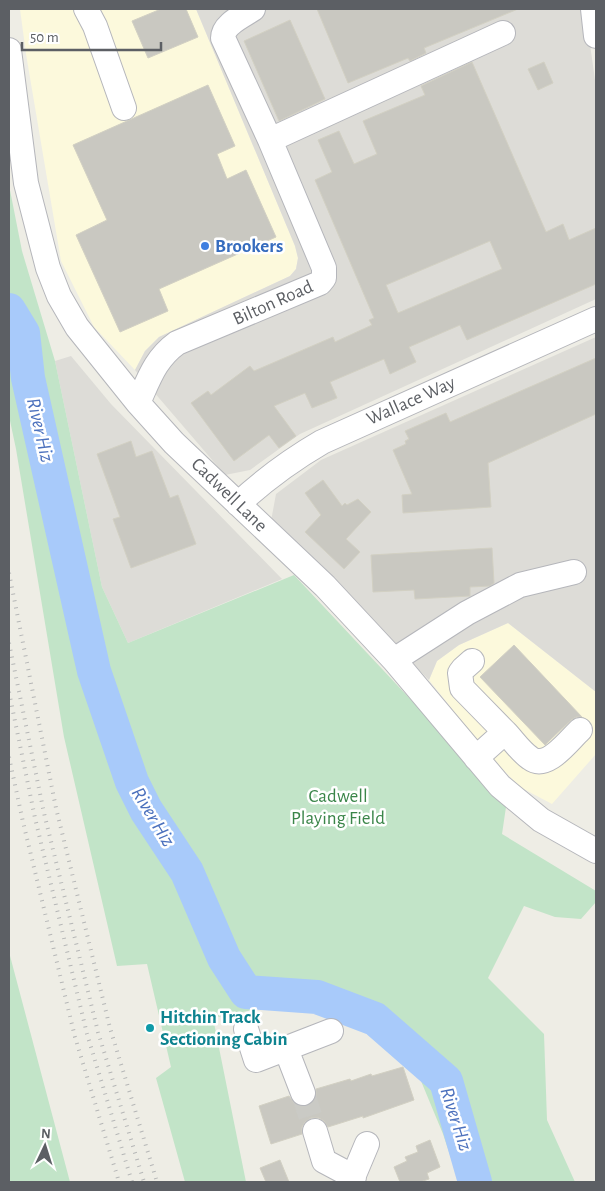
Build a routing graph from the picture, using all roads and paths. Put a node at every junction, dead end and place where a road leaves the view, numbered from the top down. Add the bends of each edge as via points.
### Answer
1 (86, 9) edge
2 (253, 9) edge
3 (594, 9) edge
4 (503, 33) dead end
5 (596, 36) edge
6 (9, 50) edge
7 (124, 108) dead end
8 (270, 140) junction
9 (596, 319) edge
10 (138, 403) junction
11 (238, 504) junction
12 (574, 572) dead end
13 (394, 660) junction
14 (472, 661) dead end
15 (580, 730) dead end
16 (505, 732) junction
17 (476, 758) junction
18 (596, 851) edge
19 (246, 1029) dead end
20 (331, 1031) dead end
21 (286, 1049) junction
22 (303, 1093) tunnel mouth
23 (315, 1131) tunnel mouth
24 (367, 1144) dead end
25 (353, 1180) edge

1 - 7 street
2 - 8 street via 223,32
3 - 5 street
4 - 8 street
6 - 10 street, Cadwell Lane via 26,183 48,268 73,321
8 - 10 street, Bilton Road via 324,268 324,278 320,284 177,344 159,359
9 - 11 street, Wallace Way via 322,442 264,480
10 - 11 street, Cadwell Lane via 174,443
11 - 13 street, Cadwell Lane via 325,586
12 - 13 street via 520,585 467,613
13 - 17 street, Cadwell Lane
14 - 16 street via 460,673 462,688
15 - 16 street via 543,762 529,757
16 - 17 street
17 - 18 street, Cadwell Lane via 520,804
19 - 21 street via 256,1060
20 - 21 street
21 - 22 street
23 - 25 street via 324,1161
24 - 25 street

